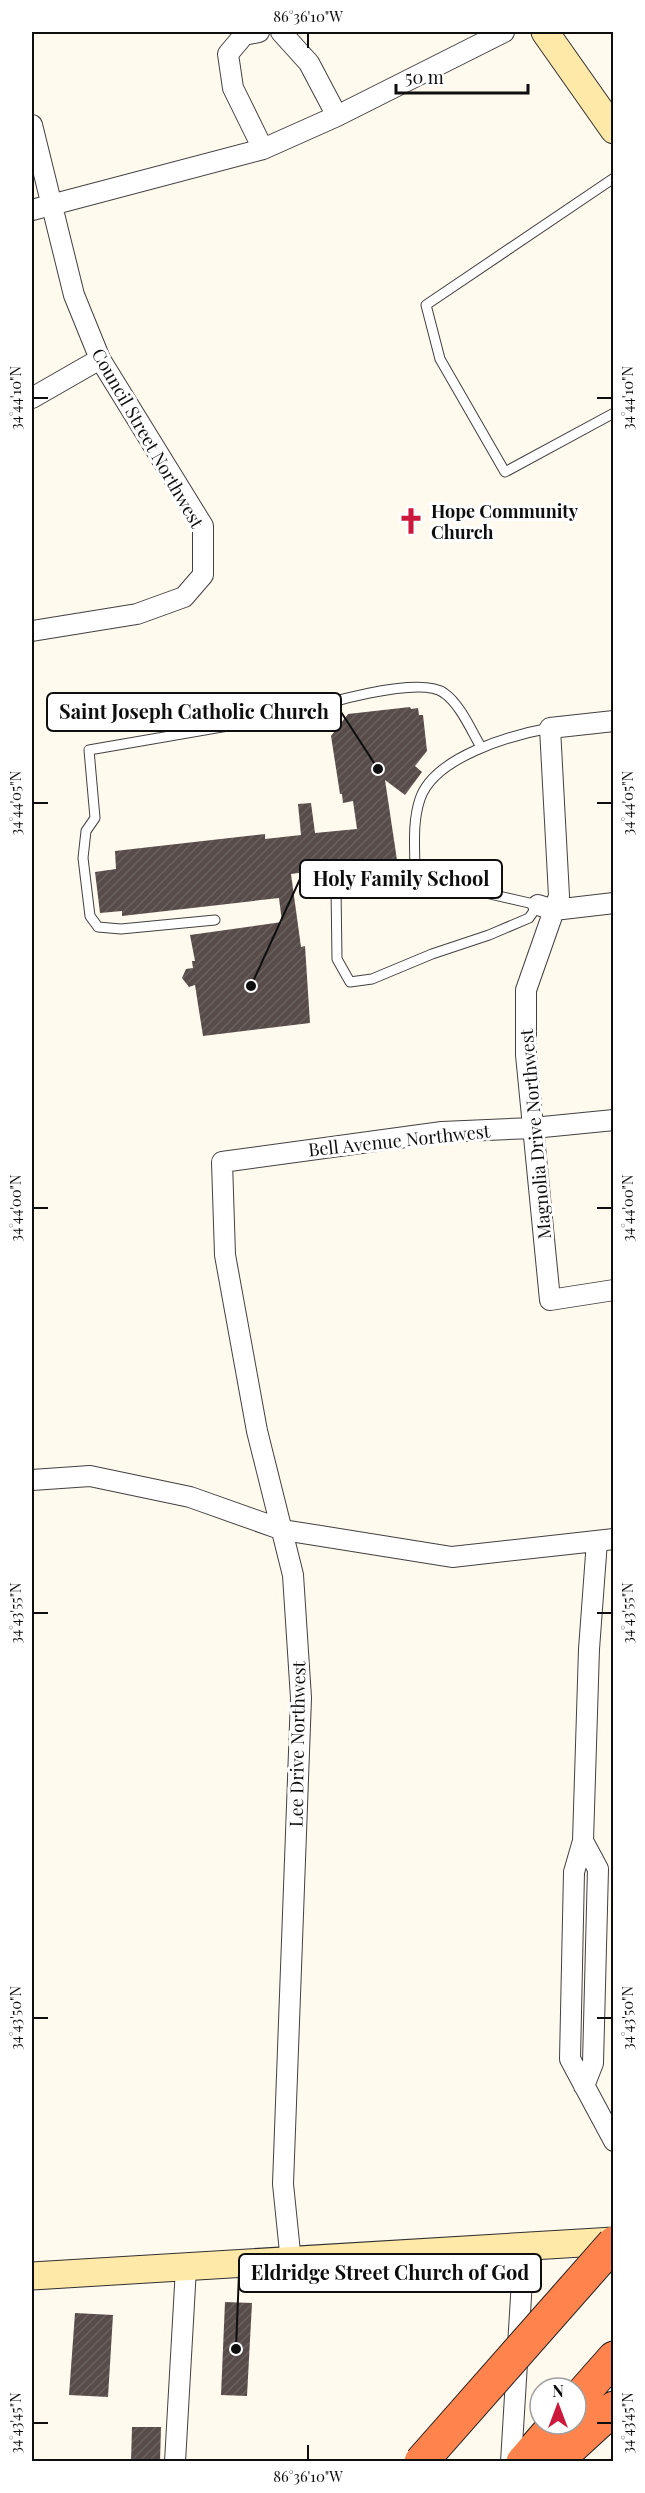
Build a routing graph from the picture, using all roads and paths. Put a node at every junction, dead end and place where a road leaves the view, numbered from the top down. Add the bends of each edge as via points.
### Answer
1 (259, 32) edge
2 (281, 32) edge
3 (504, 32) edge
4 (545, 32) edge
5 (337, 116) junction
6 (610, 117) edge
7 (32, 125) edge
8 (263, 149) junction
9 (614, 178) edge
10 (52, 206) junction
11 (32, 210) edge
12 (100, 359) junction
13 (32, 398) edge
14 (614, 413) edge
15 (32, 631) edge
16 (614, 721) edge
17 (550, 728) junction
18 (481, 747) junction
19 (415, 873) junction
20 (614, 903) edge
21 (546, 907) junction
22 (215, 920) dead end
23 (614, 1120) edge
24 (533, 1128) junction
25 (222, 1162) joint
26 (614, 1290) edge
27 (32, 1480) edge
28 (283, 1530) junction
29 (605, 1540) edge
30 (614, 2141) edge
31 (614, 2242) edge
32 (524, 2247) junction
33 (291, 2262) junction
34 (186, 2268) junction
35 (32, 2276) edge
36 (614, 2358) edge
37 (588, 2387) edge
38 (614, 2408) edge
39 (546, 2436) edge
40 (175, 2462) edge
41 (421, 2462) edge
42 (511, 2462) edge
43 (523, 2462) edge
44 (555, 2462) edge

1 - 8 street via 244,35 228,54 233,88
2 - 5 street via 309,63
3 - 5 street
4 - 6 main road
5 - 8 street
7 - 10 street, Council Street Northwest
8 - 10 street
9 - 14 lane via 426,305 440,359 505,472
10 - 11 street
10 - 12 street, Council Street Northwest via 74,295
12 - 13 street
12 - 15 street, Council Street Northwest via 203,526 203,575 184,597 137,614
16 - 17 street
17 - 18 lane via 516,734
17 - 21 street, Magnolia Drive Northwest via 559,896
18 - 19 lane via 434,779 420,796 414,820
18 - 22 lane via 446,694 433,687 415,686 317,705 291,715 88,750 94,818 86,831 83,858 90,916 98,927 121,929
19 - 21 lane
19 - 21 lane via 372,876 336,888 337,959 350,982 372,979 489,935
20 - 21 street
21 - 24 street, Magnolia Drive Northwest via 526,990 526,1055
23 - 24 street, Bell Avenue Northwest
24 - 25 street, Bell Avenue Northwest via 442,1132
24 - 26 street, Magnolia Drive Northwest via 550,1300
25 - 28 street, Lee Drive Northwest via 225,1255 257,1431
27 - 28 street via 90,1476 190,1497
28 - 29 street via 452,1557
28 - 33 street, Lee Drive Northwest via 293,1575 301,1698 283,2184
29 - 30 street via 589,1649 583,1841 574,1872 570,2059
31 - 32 main road
31 - 41 highway, bridge
32 - 33 main road
32 - 42 street
33 - 34 main road
34 - 35 main road
34 - 40 street
36 - 37 highway
38 - 44 highway
39 - 43 highway

